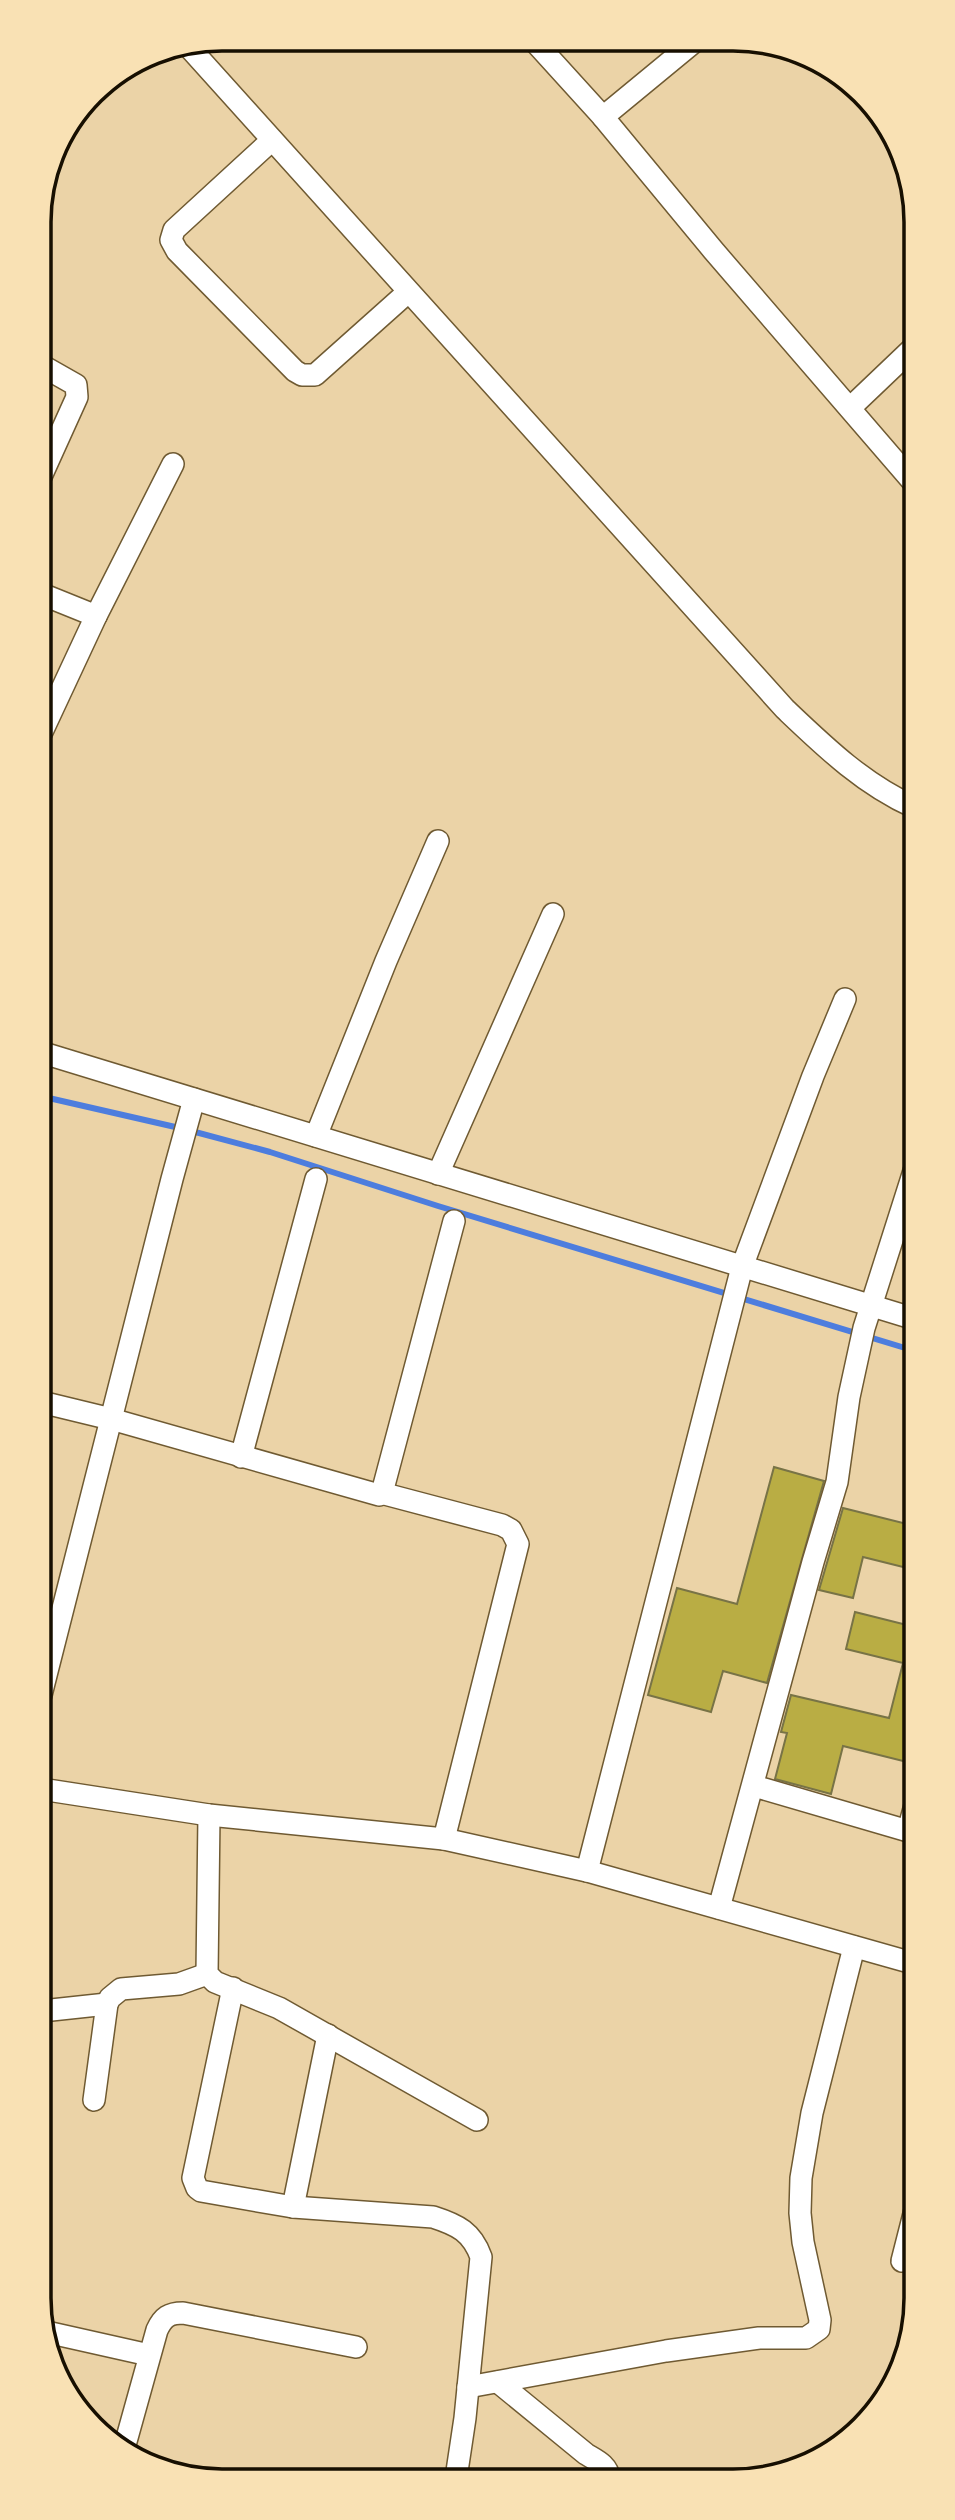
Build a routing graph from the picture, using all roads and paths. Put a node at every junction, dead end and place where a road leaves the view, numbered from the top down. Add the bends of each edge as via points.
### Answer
1 (543, 51) edge
2 (683, 51) edge
3 (194, 53) edge
4 (603, 117) junction
5 (272, 140) junction
6 (408, 292) junction
7 (904, 357) edge
8 (51, 370) edge
9 (850, 408) junction
10 (51, 454) edge
11 (173, 464) dead end
12 (904, 471) edge
13 (51, 598) edge
14 (96, 616) junction
15 (51, 712) edge
16 (904, 802) edge
17 (438, 841) dead end
18 (553, 914) dead end
19 (845, 999) dead end
20 (51, 1056) edge
21 (192, 1106) junction
22 (316, 1136) junction
23 (438, 1174) junction
24 (316, 1180) dead end
25 (904, 1202) edge
26 (454, 1221) dead end
27 (738, 1283) junction
28 (871, 1306) junction
29 (904, 1316) edge
30 (51, 1404) edge
31 (111, 1419) junction
32 (241, 1457) junction
33 (381, 1493) junction
34 (51, 1652) edge
35 (754, 1786) junction
36 (51, 1791) edge
37 (209, 1815) junction
38 (904, 1830) edge
39 (444, 1839) junction
40 (587, 1871) junction
41 (719, 1908) junction
42 (854, 1947) junction
43 (904, 1961) edge
44 (207, 1974) junction
45 (233, 1987) junction
46 (107, 2004) junction
47 (51, 2010) edge
48 (328, 2035) junction
49 (94, 2100) dead end
50 (477, 2120) dead end
51 (293, 2207) junction
52 (904, 2253) edge
53 (902, 2261) dead end
54 (55, 2334) edge
55 (356, 2347) dead end
56 (149, 2355) junction
57 (498, 2382) junction
58 (468, 2387) junction
59 (126, 2440) edge
60 (457, 2469) edge
61 (607, 2469) edge

1 - 4 street
2 - 4 street
3 - 5 street
4 - 9 street
5 - 6 street
5 - 6 street via 174,230 171,240 177,251 302,376 315,375
6 - 16 street via 785,709 864,780
7 - 9 street
8 - 10 street via 76,385 77,397
9 - 12 street
11 - 14 street
13 - 14 street
14 - 15 street
17 - 22 street
18 - 23 street
19 - 27 street
20 - 21 street
21 - 22 street
21 - 31 street
22 - 23 street
23 - 27 street
24 - 32 street
25 - 28 street
26 - 33 street
27 - 28 street
27 - 40 street
28 - 29 street
28 - 35 street via 849,1397 837,1482
30 - 31 street
31 - 32 street
31 - 34 street
32 - 33 street via 373,1495
33 - 39 street via 502,1525 511,1530 518,1544
35 - 38 street
35 - 41 street
36 - 37 street
37 - 39 street
37 - 44 street
39 - 40 street
40 - 41 street
41 - 42 street
42 - 43 street
42 - 57 street via 812,2113 801,2178 803,2242 819,2329 806,2338 759,2338 666,2351
44 - 45 street via 215,1982
44 - 46 street via 179,1984 121,1989
45 - 48 street
45 - 51 street via 194,2183 201,2191
46 - 47 street
46 - 49 street
48 - 50 street
48 - 51 street
51 - 58 street via 433,2217 469,2234 481,2257
52 - 53 street
54 - 56 street
55 - 56 street via 172,2313 160,2323
56 - 59 street
57 - 58 street
57 - 61 street
58 - 60 street

